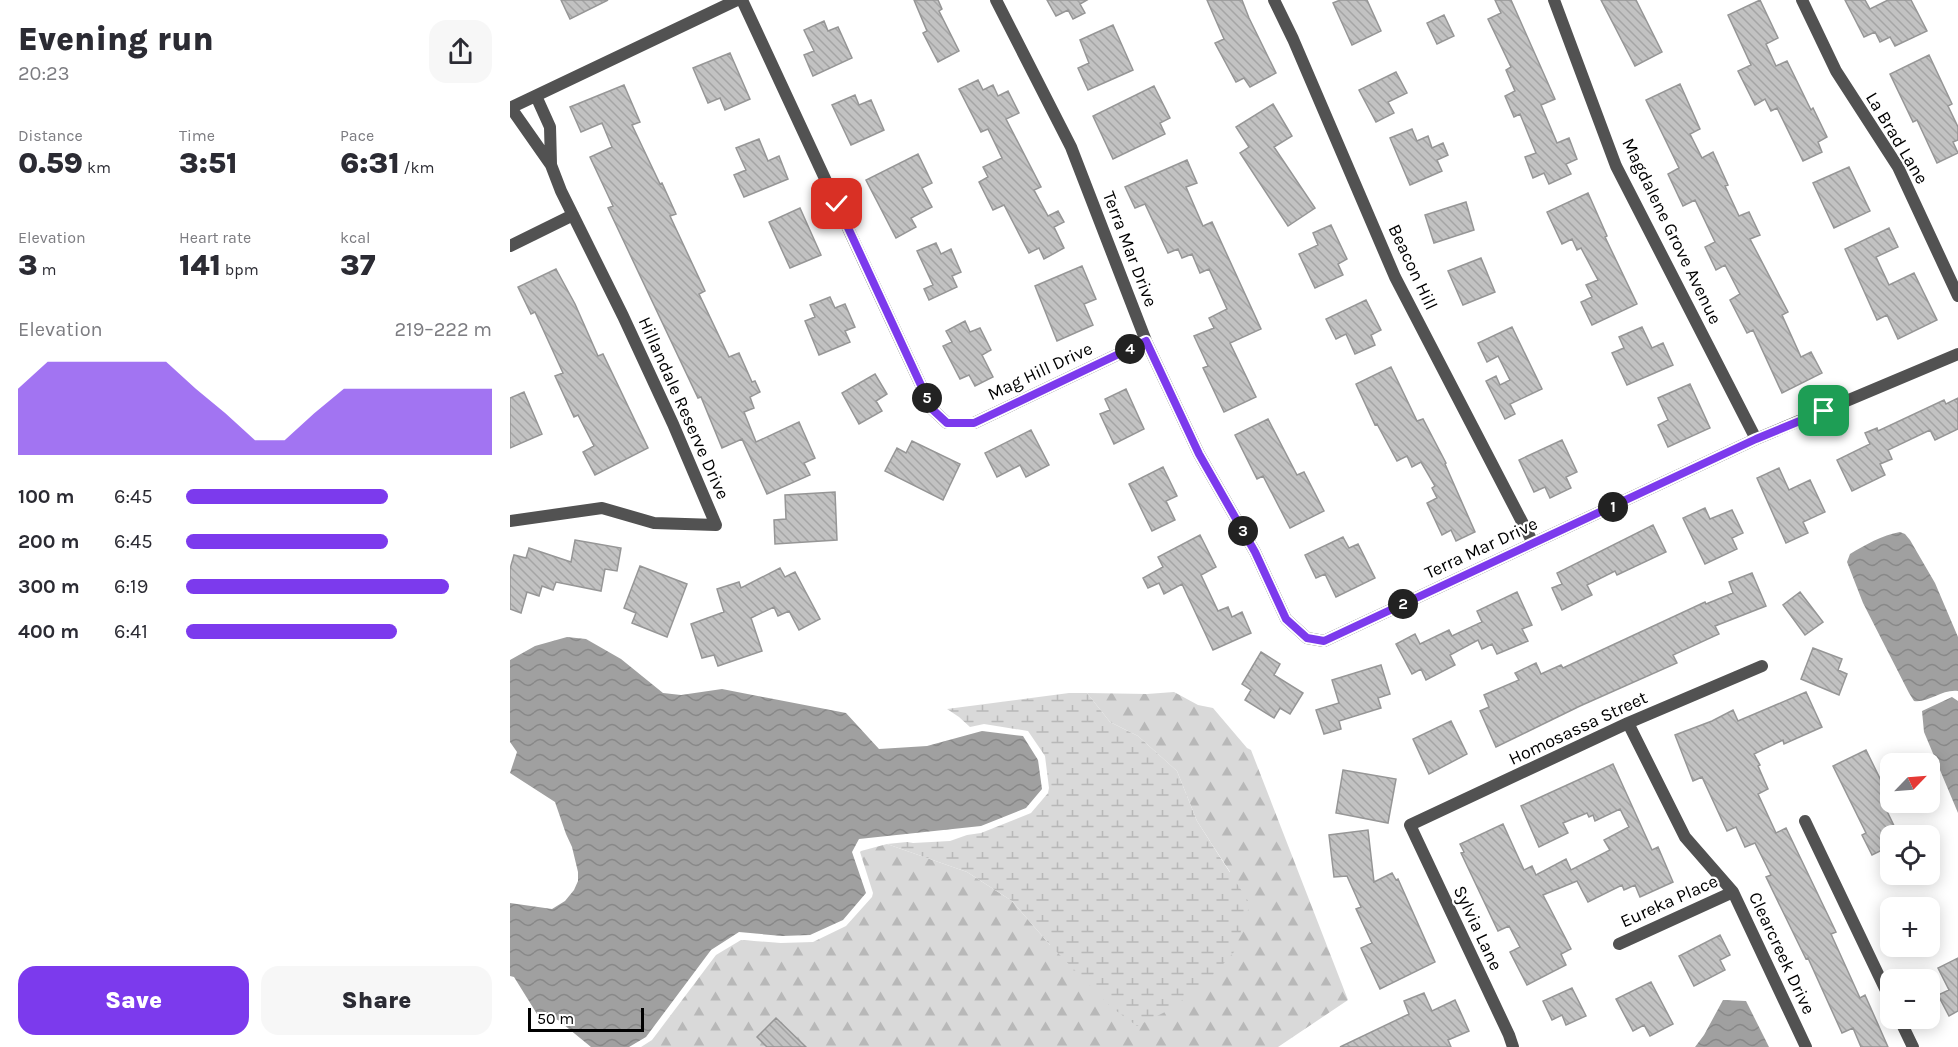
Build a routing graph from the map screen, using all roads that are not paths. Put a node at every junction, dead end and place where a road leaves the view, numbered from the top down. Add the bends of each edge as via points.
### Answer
1 (737, 0) edge
2 (742, 0) edge
3 (996, 0) edge
4 (1274, 0) edge
5 (1554, 0) edge
6 (1802, 0) edge
7 (536, 96) junction
8 (511, 108) edge
9 (551, 165) junction
10 (573, 215) junction
11 (510, 246) edge
12 (1958, 296) edge
13 (1146, 341) junction
14 (1958, 354) edge
15 (1756, 439) junction
16 (510, 521) edge
17 (1533, 543) junction
18 (1762, 666) dead end
19 (1628, 723) junction
20 (1805, 821) dead end
21 (1410, 825) joint
22 (1733, 892) junction
23 (1619, 944) dead end
24 (1880, 978) edge
25 (1904, 1029) edge
26 (1513, 1047) edge
27 (1806, 1047) edge
28 (1913, 1047) edge

1 - 7 street
2 - 13 street, Mag Hill Drive via 932,409 947,423 974,423
3 - 13 street, Terra Mar Drive via 1071,147
4 - 17 street, Beacon Hill via 1395,277
5 - 15 street, Magdalene Grove Avenue via 1617,166
6 - 12 street, La Brad Lane via 1836,71 1898,167
7 - 8 street
7 - 9 street, Hillandale Reserve Drive via 550,127
8 - 9 street, Hillandale Reserve Drive
9 - 10 street, Hillandale Reserve Drive
10 - 11 street
10 - 16 street, Hillandale Reserve Drive via 673,424 716,525 654,523 602,508
13 - 17 street, Terra Mar Drive via 1199,454 1255,552 1286,619 1307,638 1324,641
14 - 15 street, Terra Mar Drive
15 - 17 street, Terra Mar Drive
18 - 19 street, Homosassa Street
19 - 21 street, Homosassa Street
19 - 22 street, Clearcreek Drive via 1685,837
20 - 24 street
21 - 26 street, Sylvia Lane
22 - 23 street, Eureka Place
22 - 27 street, Clearcreek Drive
25 - 28 street

